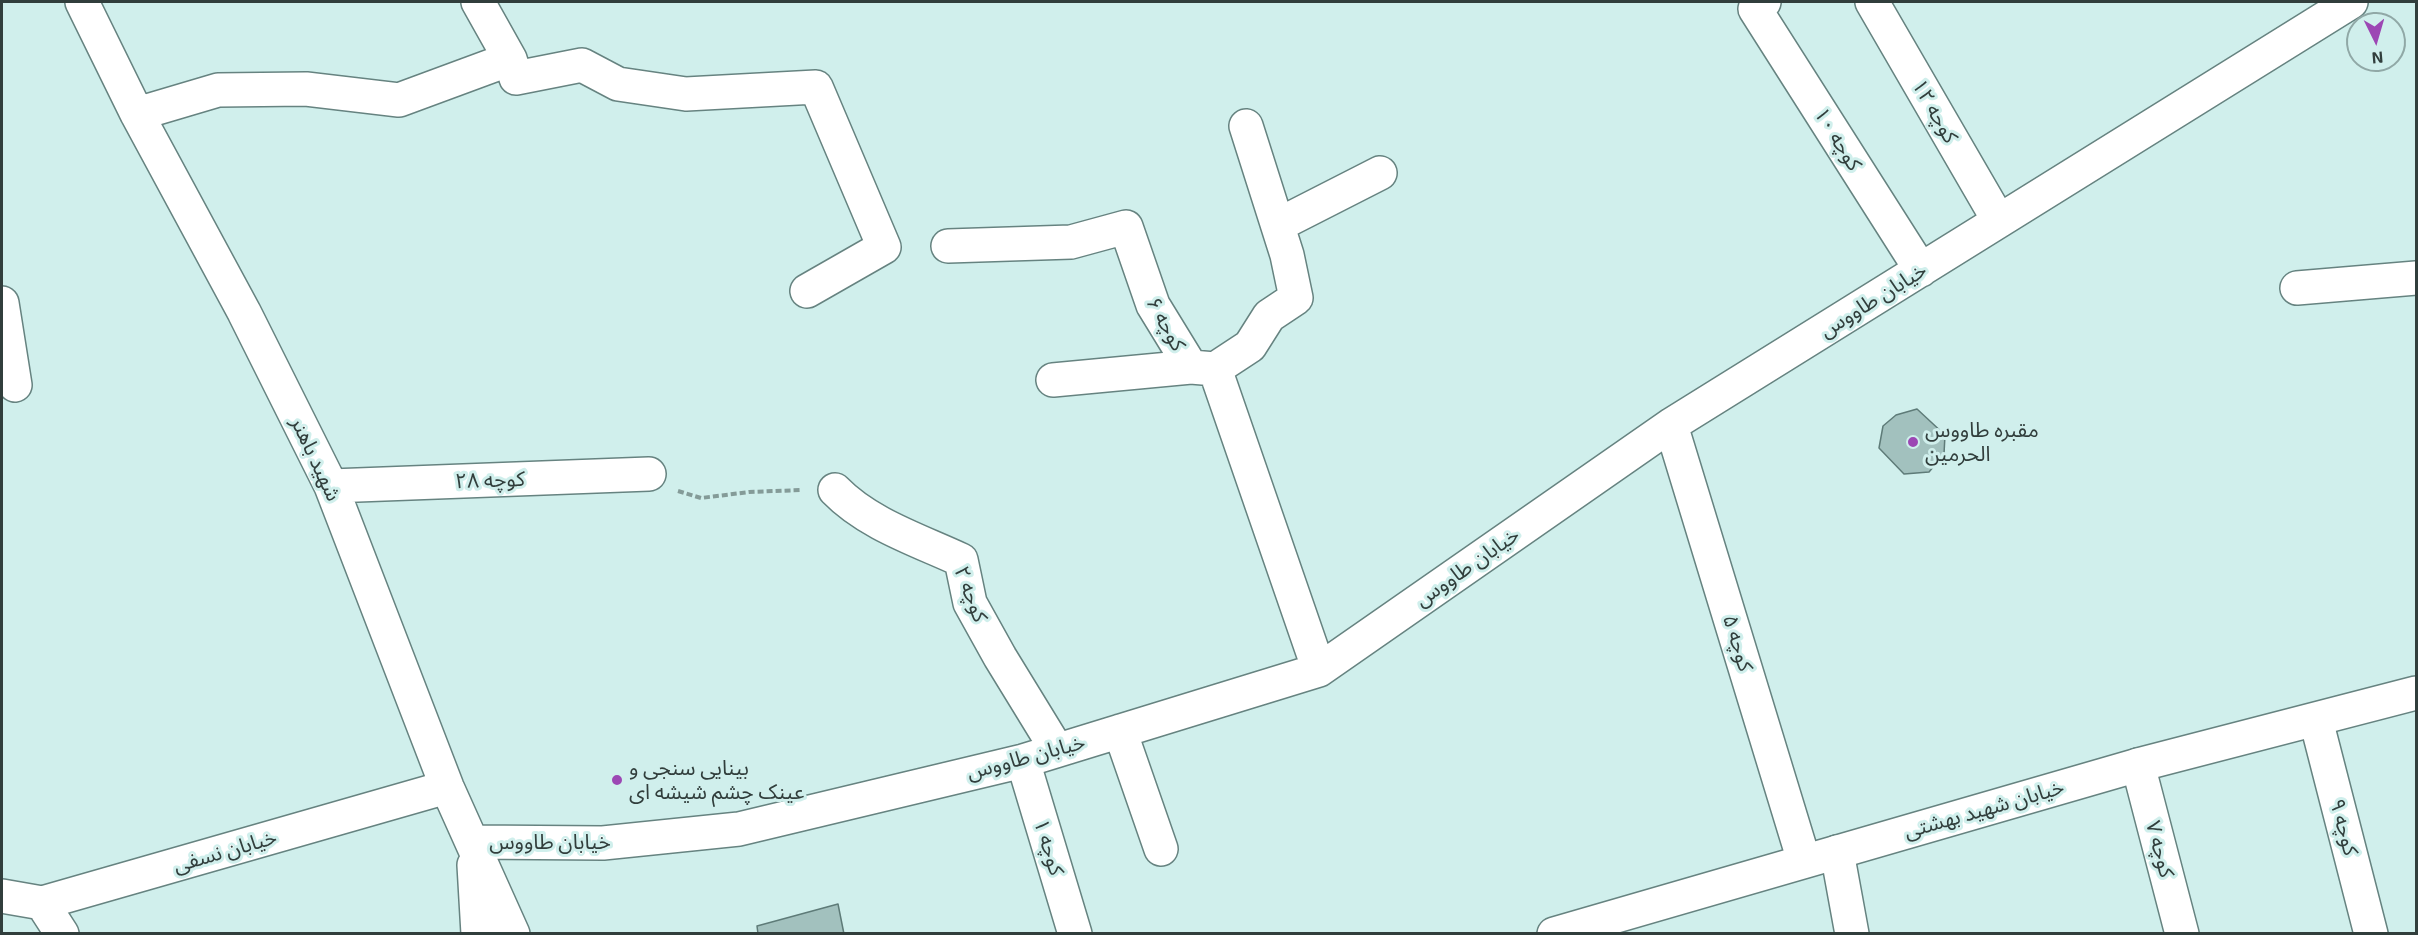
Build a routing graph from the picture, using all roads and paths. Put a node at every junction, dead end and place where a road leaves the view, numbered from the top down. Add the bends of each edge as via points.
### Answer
1 (82, 2) edge
2 (478, 2) edge
3 (1872, 2) edge
4 (2351, 2) edge
5 (1760, 5) edge
6 (510, 59) junction
7 (137, 114) junction
8 (1246, 126) dead end
9 (1380, 173) dead end
10 (1999, 220) junction
11 (1278, 225) junction
12 (948, 246) dead end
13 (1921, 270) junction
14 (2416, 279) edge
15 (2297, 288) dead end
16 (807, 291) dead end
17 (2, 303) edge
18 (1203, 368) junction
19 (1053, 380) dead end
20 (15, 385) dead end
21 (1671, 425) junction
22 (650, 474) joint
23 (331, 486) junction
24 (835, 490) joint
25 (1319, 670) junction
26 (2416, 693) edge
27 (2316, 720) junction
28 (1120, 731) junction
29 (1057, 750) junction
30 (1023, 760) junction
31 (2138, 765) junction
32 (447, 787) junction
33 (472, 842) junction
34 (1161, 849) dead end
35 (1837, 852) junction
36 (1804, 861) junction
37 (2, 896) edge
38 (42, 903) junction
39 (62, 933) edge
40 (478, 933) edge
41 (513, 933) edge
42 (1075, 933) edge
43 (1554, 933) edge
44 (1852, 933) edge
45 (2182, 933) edge
46 (2371, 933) edge

1 - 7 street, شهید باهنر
2 - 6 street
3 - 10 street, کوچه ۱۲
4 - 10 street, خیابان طاووس
5 - 13 street, کوچه ۱۰
6 - 7 street via 399,100 306,89 218,90
6 - 16 street via 516,78 582,65 618,84 686,94 816,87 884,247
7 - 23 street, شهید باهنر via 244,312
8 - 11 street
9 - 11 street
10 - 13 street, خیابان طاووس
11 - 18 street via 1296,298 1269,316 1250,346
12 - 18 street, کوچه ۶ via 1071,242 1126,227 1153,305
13 - 21 street, خیابان طاووس
14 - 15 street
17 - 20 street
18 - 19 street
18 - 25 street, کوچه ۶
21 - 25 street, خیابان طاووس
21 - 36 street, کوچه ۵
22 - 23 street, کوچه ۲۸
22 - 24 path via 665,488 701,498 749,492
23 - 32 street, شهید باهنر
24 - 29 street, کوچه ۲ via 848,504 877,521 961,560 970,603
25 - 28 street, خیابان طاووس
26 - 27 street, خیابان شهید بهشتی
27 - 31 street, خیابان شهید بهشتی
27 - 46 street, کوچه ۹
28 - 29 street, خیابان طاووس
28 - 34 street
29 - 30 street, خیابان طاووس
30 - 33 street, خیابان طاووس via 739,829 603,843
30 - 42 street, کوچه ۱
31 - 35 street, خیابان شهید بهشتی
31 - 45 street, کوچه ۷
32 - 33 street, شهید باهنر
32 - 38 street, خیابان نسفی
33 - 40 street
33 - 41 street, شهید باهنر
35 - 36 street, خیابان شهید بهشتی
35 - 44 street
36 - 43 street, خیابان شهید بهشتی
37 - 38 street, خیابان نسفی
38 - 39 street

